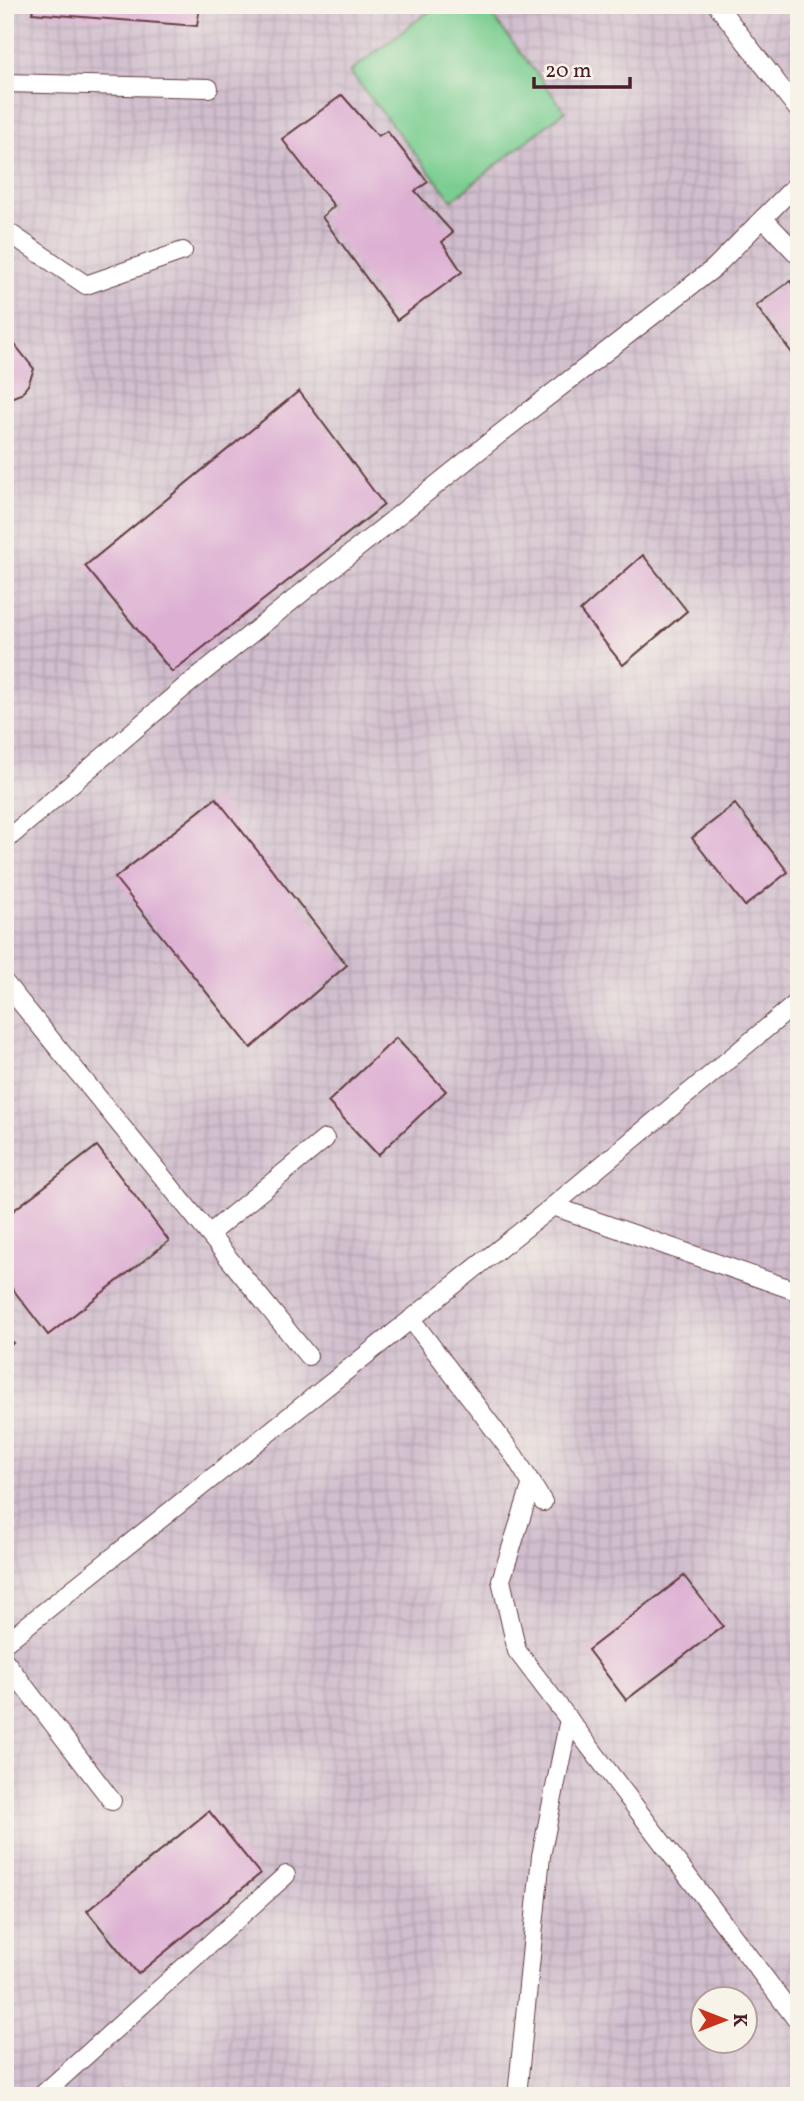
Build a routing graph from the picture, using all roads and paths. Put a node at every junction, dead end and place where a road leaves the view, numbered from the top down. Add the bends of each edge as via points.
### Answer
1 (717, 5) edge
2 (5, 83) edge
3 (209, 88) dead end
4 (799, 111) edge
5 (799, 182) edge
6 (763, 218) junction
7 (5, 230) edge
8 (183, 251) dead end
9 (799, 256) edge
10 (5, 841) edge
11 (7, 990) edge
12 (799, 1001) edge
13 (326, 1139) dead end
14 (552, 1206) junction
15 (209, 1234) junction
16 (799, 1293) edge
17 (411, 1319) junction
18 (308, 1356) dead end
19 (531, 1483) junction
20 (543, 1502) dead end
21 (5, 1643) edge
22 (5, 1661) edge
23 (569, 1719) junction
24 (112, 1801) dead end
25 (286, 1875) dead end
26 (799, 2023) edge
27 (41, 2096) edge
28 (517, 2096) edge

1 - 4 lane
2 - 3 lane
5 - 6 lane
6 - 9 lane
6 - 10 lane via 714,268 181,690
7 - 8 lane via 86,285
11 - 15 lane
12 - 14 lane
13 - 15 lane
14 - 16 lane
14 - 17 lane
15 - 18 lane
17 - 19 lane
17 - 21 lane
19 - 20 lane
19 - 23 lane via 501,1580 517,1651
22 - 24 lane
23 - 26 lane
23 - 28 lane via 541,1856
25 - 27 lane

